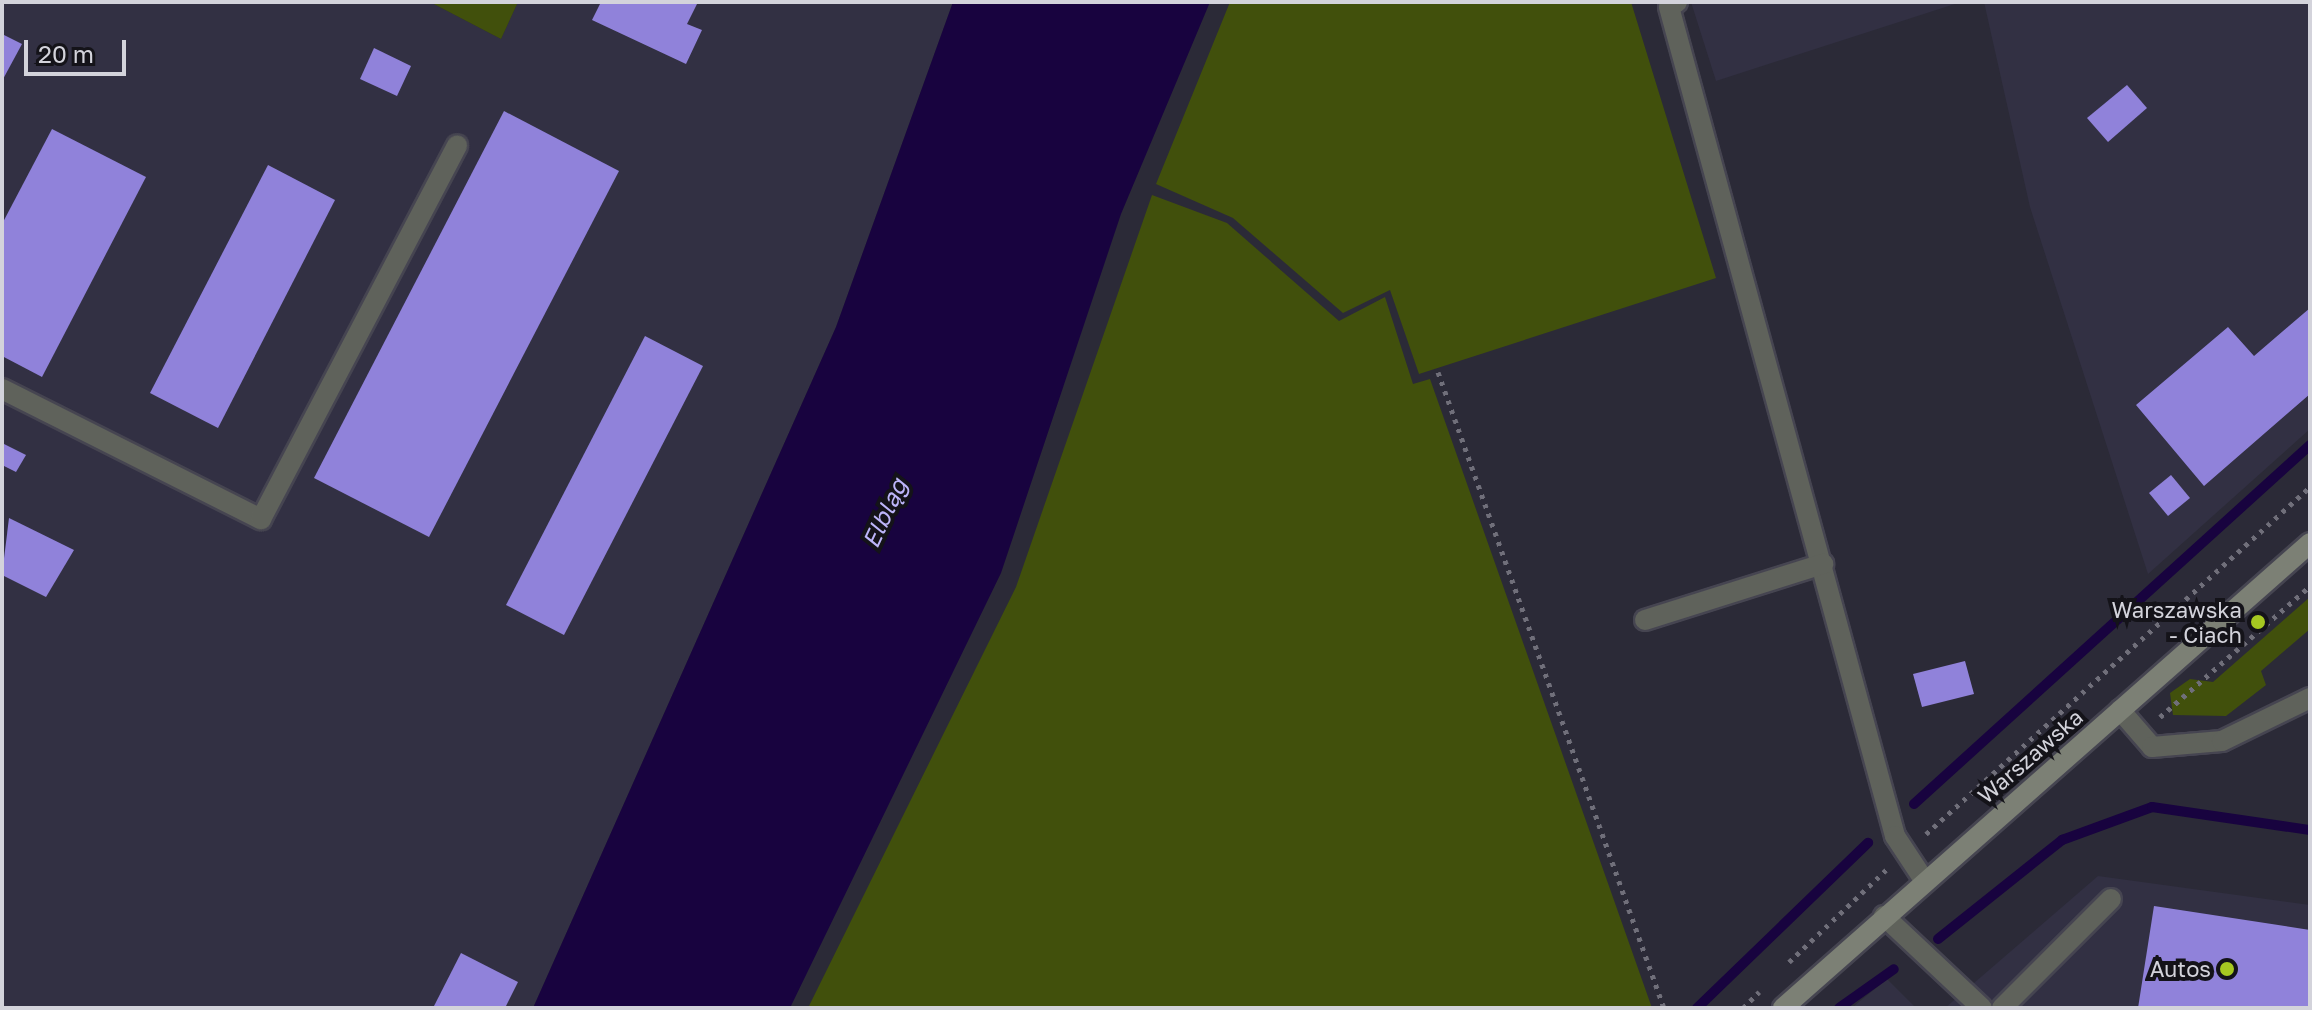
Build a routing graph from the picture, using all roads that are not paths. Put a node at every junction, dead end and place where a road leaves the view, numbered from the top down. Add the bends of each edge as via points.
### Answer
1 (1677, 2) edge
2 (457, 145) dead end
3 (2, 389) edge
4 (2310, 543) edge
5 (1823, 564) junction
6 (1645, 620) dead end
7 (2310, 698) edge
8 (2120, 710) junction
9 (1924, 880) junction
10 (2111, 899) dead end
11 (1884, 916) junction
12 (1783, 1008) edge
13 (1982, 1008) edge
14 (2002, 1008) edge

1 - 5 lane via 1669,7
2 - 3 lane via 261,519
4 - 8 main road, Warszawska
5 - 6 lane
5 - 9 lane via 1895,836
7 - 8 lane via 2222,741 2152,747
8 - 9 main road, Warszawska
9 - 11 main road, Warszawska
10 - 14 lane
11 - 12 main road, Warszawska
11 - 13 lane

